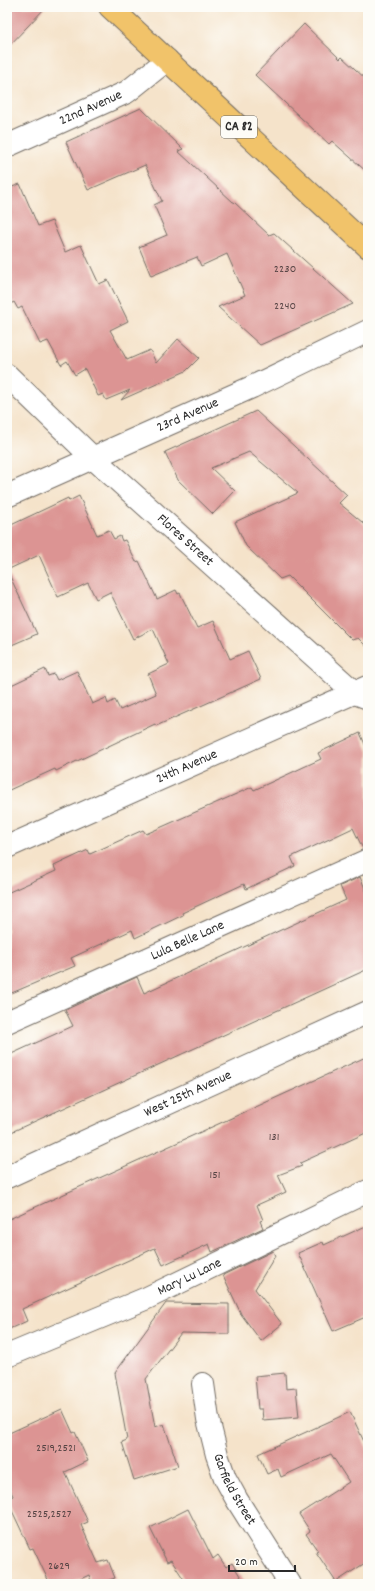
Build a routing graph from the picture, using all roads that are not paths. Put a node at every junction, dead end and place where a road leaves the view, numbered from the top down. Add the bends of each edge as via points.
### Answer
1 (110, 7) edge
2 (167, 60) junction
3 (7, 146) edge
4 (368, 247) edge
5 (368, 331) edge
6 (7, 375) edge
7 (93, 458) junction
8 (7, 496) edge
9 (364, 693) edge
10 (7, 847) edge
11 (368, 860) edge
12 (368, 1012) edge
13 (7, 1022) edge
14 (7, 1177) edge
15 (368, 1191) edge
16 (7, 1356) edge
17 (203, 1384) dead end
18 (290, 1584) edge

1 - 2 main road, CA 82
2 - 3 street, 22nd Avenue via 127,92
2 - 4 main road, CA 82
5 - 7 street, 23rd Avenue via 252,387
6 - 7 street, Flores Street
7 - 8 street, 23rd Avenue
7 - 9 street, Flores Street
9 - 10 street, 24th Avenue
11 - 13 street, Lula Belle Lane
12 - 14 street, West 25th Avenue
15 - 16 street, Mary Lu Lane via 147,1298
17 - 18 street, Garfield Street via 208,1419 225,1478

